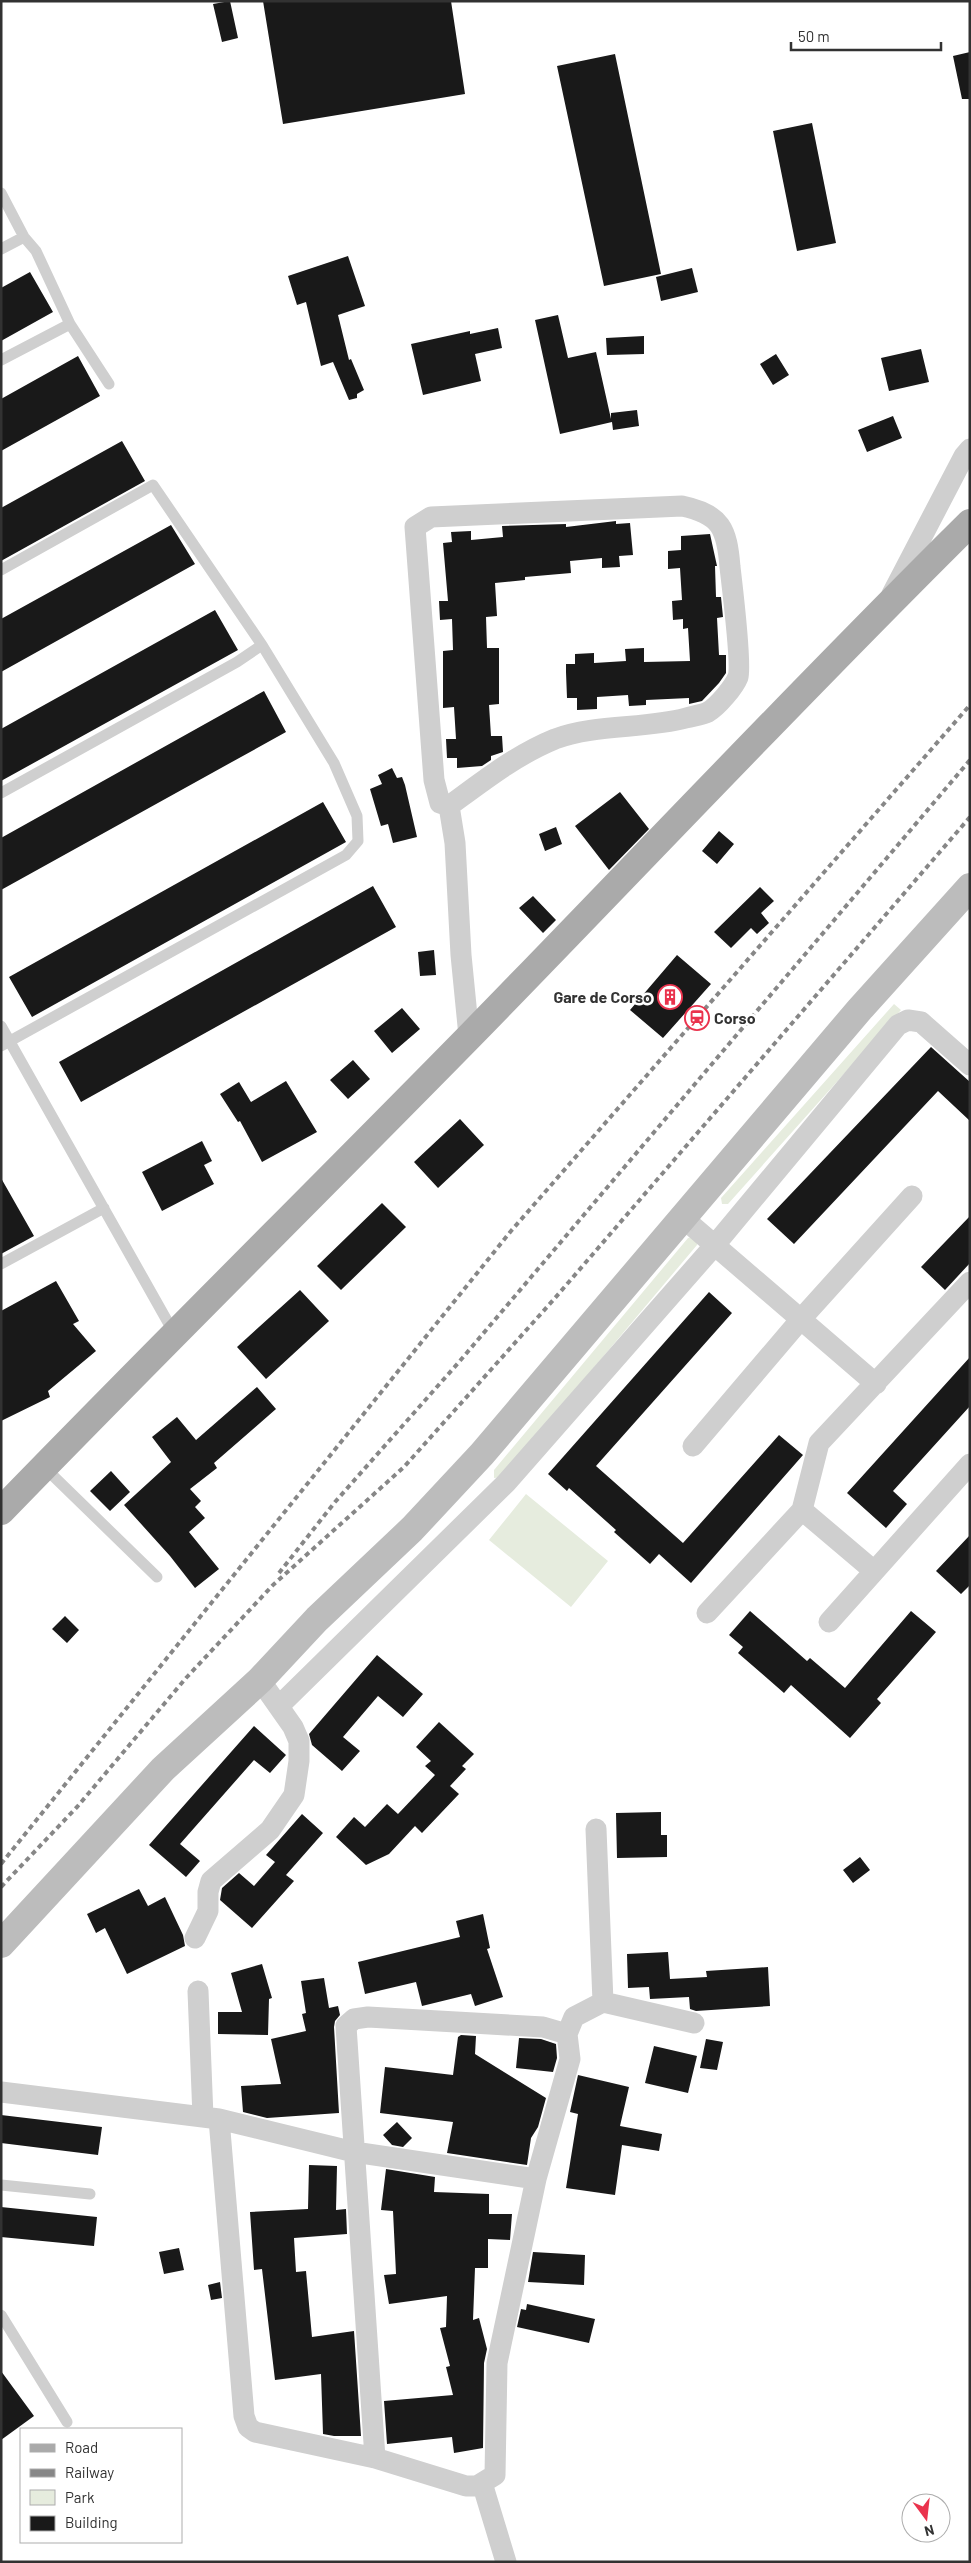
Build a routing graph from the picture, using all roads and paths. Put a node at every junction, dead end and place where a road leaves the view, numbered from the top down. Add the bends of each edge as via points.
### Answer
1 (1, 193) edge
2 (24, 237) junction
3 (1, 250) edge
4 (70, 324) junction
5 (1, 360) edge
6 (109, 384) dead end
7 (970, 449) edge
8 (970, 523) edge
9 (1, 570) edge
10 (885, 606) junction
11 (262, 645) junction
12 (1, 793) edge
13 (449, 806) junction
14 (970, 887) edge
15 (1, 1026) edge
16 (469, 1036) junction
17 (6, 1044) edge
18 (970, 1065) edge
19 (912, 1196) dead end
20 (104, 1208) junction
21 (683, 1218) junction
22 (714, 1246) junction
23 (1, 1264) edge
24 (970, 1282) edge
25 (801, 1319) junction
26 (174, 1333) junction
27 (876, 1384) junction
28 (693, 1446) dead end
29 (970, 1464) edge
30 (44, 1467) junction
31 (802, 1510) junction
32 (1, 1511) edge
33 (874, 1571) junction
34 (157, 1577) dead end
35 (707, 1612) dead end
36 (828, 1622) dead end
37 (260, 1680) junction
38 (279, 1706) junction
39 (596, 1830) dead end
40 (196, 1938) dead end
41 (1, 1944) edge
42 (198, 1991) dead end
43 (604, 2002) junction
44 (694, 2023) dead end
45 (567, 2034) junction
46 (1, 2092) edge
47 (211, 2118) junction
48 (354, 2152) junction
49 (536, 2179) junction
50 (1, 2186) edge
51 (90, 2194) dead end
52 (1, 2315) edge
53 (67, 2422) dead end
54 (375, 2458) junction
55 (482, 2483) junction
56 (506, 2562) edge

1 - 2 lane
2 - 3 lane
2 - 4 lane via 36,251
4 - 5 lane
4 - 6 lane
7 - 10 street
8 - 10 main road
9 - 11 lane via 153,485
10 - 16 main road
11 - 12 lane
11 - 17 lane via 334,763 357,816 358,841 346,855
13 - 13 street via 440,803 434,780 415,528 431,517 682,506 703,511 717,520 727,538 730,560 738,675 709,712 670,722 556,739 503,766
13 - 16 street via 455,843
14 - 21 street via 860,1009
15 - 17 lane
16 - 26 main road
17 - 20 lane
18 - 22 street via 921,1022 908,1020 898,1025
19 - 25 street
20 - 23 lane
20 - 26 lane
21 - 22 street
21 - 37 street via 482,1454 412,1529 317,1619
22 - 25 street
22 - 38 street via 506,1483
24 - 27 street
25 - 27 street
25 - 28 street
26 - 30 main road
27 - 31 street via 819,1443
29 - 33 street
30 - 32 main road
30 - 34 lane
31 - 33 street
31 - 35 street
33 - 36 street
37 - 38 street
37 - 41 street via 163,1769
38 - 40 street via 294,1727 299,1741 294,1796 270,1830 211,1881 208,1911
39 - 43 street
42 - 47 street
43 - 44 street
43 - 45 street via 574,2017
45 - 48 street via 543,2027 368,2017 354,2019 346,2026
45 - 49 street via 570,2059
46 - 47 street
47 - 48 street
47 - 54 street via 244,2416 248,2427 255,2432
48 - 49 street
48 - 54 street
49 - 55 street via 497,2364 495,2475
50 - 51 lane
52 - 53 lane
54 - 55 street via 466,2486
55 - 56 street

